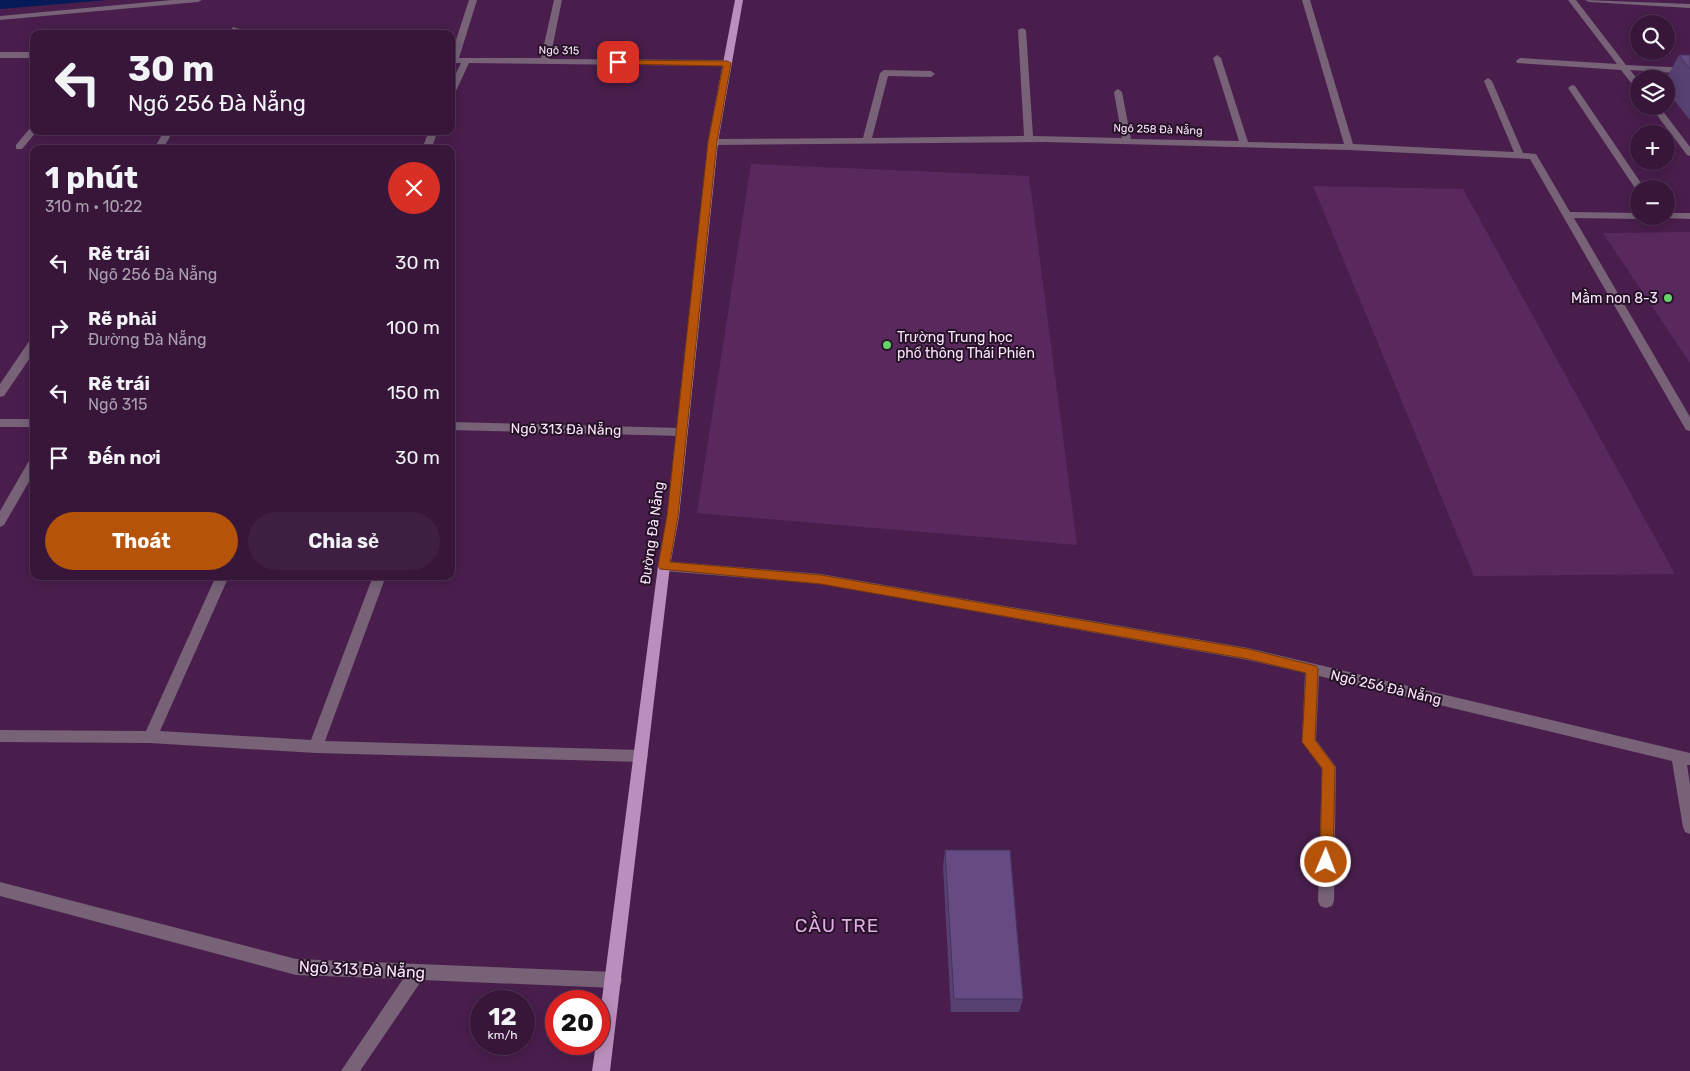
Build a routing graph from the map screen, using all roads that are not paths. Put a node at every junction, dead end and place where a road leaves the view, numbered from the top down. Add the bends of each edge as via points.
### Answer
1 (198, 0) edge
2 (473, 0) edge
3 (558, 0) edge
4 (739, 0) edge
5 (1306, 0) edge
6 (1572, 0) edge
7 (1589, 0) edge
8 (1690, 6) edge
9 (0, 18) edge
10 (1022, 30) dead end
11 (455, 54) edge
12 (0, 55) edge
13 (30, 55) edge
14 (1217, 58) dead end
15 (455, 60) edge
16 (466, 60) junction
17 (545, 61) junction
18 (1520, 61) dead end
19 (727, 63) junction
20 (1624, 67) junction
21 (1690, 71) edge
22 (931, 74) dead end
23 (1630, 75) edge
24 (1488, 81) dead end
25 (455, 84) edge
26 (1572, 88) dead end
27 (1118, 92) dead end
28 (1661, 115) edge
29 (30, 134) edge
30 (1029, 138) junction
31 (867, 140) junction
32 (1127, 141) junction
33 (713, 142) junction
34 (1244, 144) junction
35 (19, 147) dead end
36 (1349, 147) junction
37 (1690, 153) edge
38 (1520, 154) junction
39 (1634, 180) edge
40 (1569, 215) junction
41 (1630, 216) edge
42 (1675, 216) edge
43 (1690, 216) edge
44 (30, 349) edge
45 (0, 393) edge
46 (0, 423) edge
47 (30, 423) edge
48 (455, 426) edge
49 (1690, 427) edge
50 (681, 432) junction
51 (30, 469) edge
52 (0, 522) edge
53 (664, 566) junction
54 (221, 580) edge
55 (379, 580) edge
56 (1312, 669) junction
57 (0, 736) edge
58 (150, 737) junction
59 (316, 747) junction
60 (641, 756) junction
61 (1684, 757) edge
62 (1690, 827) edge
63 (0, 889) edge
64 (1326, 901) dead end
65 (418, 972) junction
66 (614, 980) junction
67 (350, 1071) edge
68 (601, 1071) edge

1 - 9 lane
2 - 11 lane
3 - 17 lane
4 - 19 main road, Đường Đà Nẵng
5 - 36 lane
6 - 20 lane
7 - 8 lane
10 - 30 lane
12 - 13 lane
14 - 34 lane
15 - 16 lane, Ngõ 315
16 - 17 lane, Ngõ 315
16 - 25 lane
17 - 19 lane, Ngõ 315
18 - 20 lane
19 - 33 main road, Đường Đà Nẵng
20 - 21 lane
20 - 23 lane
22 - 31 lane via 884,73
24 - 38 lane
26 - 39 lane
27 - 32 lane
28 - 37 lane
29 - 35 lane
30 - 31 lane, Ngõ 258 Đà Nẵng
30 - 32 lane, Ngõ 258 Đà Nẵng
31 - 33 lane, Ngõ 258 Đà Nẵng
32 - 34 lane, Ngõ 258 Đà Nẵng
33 - 50 main road, Đường Đà Nẵng
34 - 36 lane, Ngõ 258 Đà Nẵng
36 - 38 lane, Ngõ 258 Đà Nẵng
38 - 40 lane, Ngõ 258 Đà Nẵng via 1534,156
40 - 41 lane
40 - 49 lane, Ngõ 258 Đà Nẵng
42 - 43 lane
44 - 45 lane
46 - 47 lane
48 - 50 lane, Ngõ 313 Đà Nẵng
50 - 53 main road, Đường Đà Nẵng via 673,516
51 - 52 lane
53 - 56 lane, Ngõ 256 Đà Nẵng via 821,579 1248,654
53 - 60 main road, Đường Đà Nẵng
54 - 58 lane
55 - 59 lane
56 - 61 lane, Ngõ 256 Đà Nẵng
56 - 64 lane via 1309,742 1328,767
57 - 58 lane
58 - 59 lane
59 - 60 lane
60 - 66 main road, Đường Đà Nẵng
61 - 62 lane
63 - 65 lane, Ngõ 313 Đà Nẵng via 296,966
65 - 66 lane, Ngõ 313 Đà Nẵng
65 - 67 lane
66 - 68 main road, Đường Đà Nẵng

